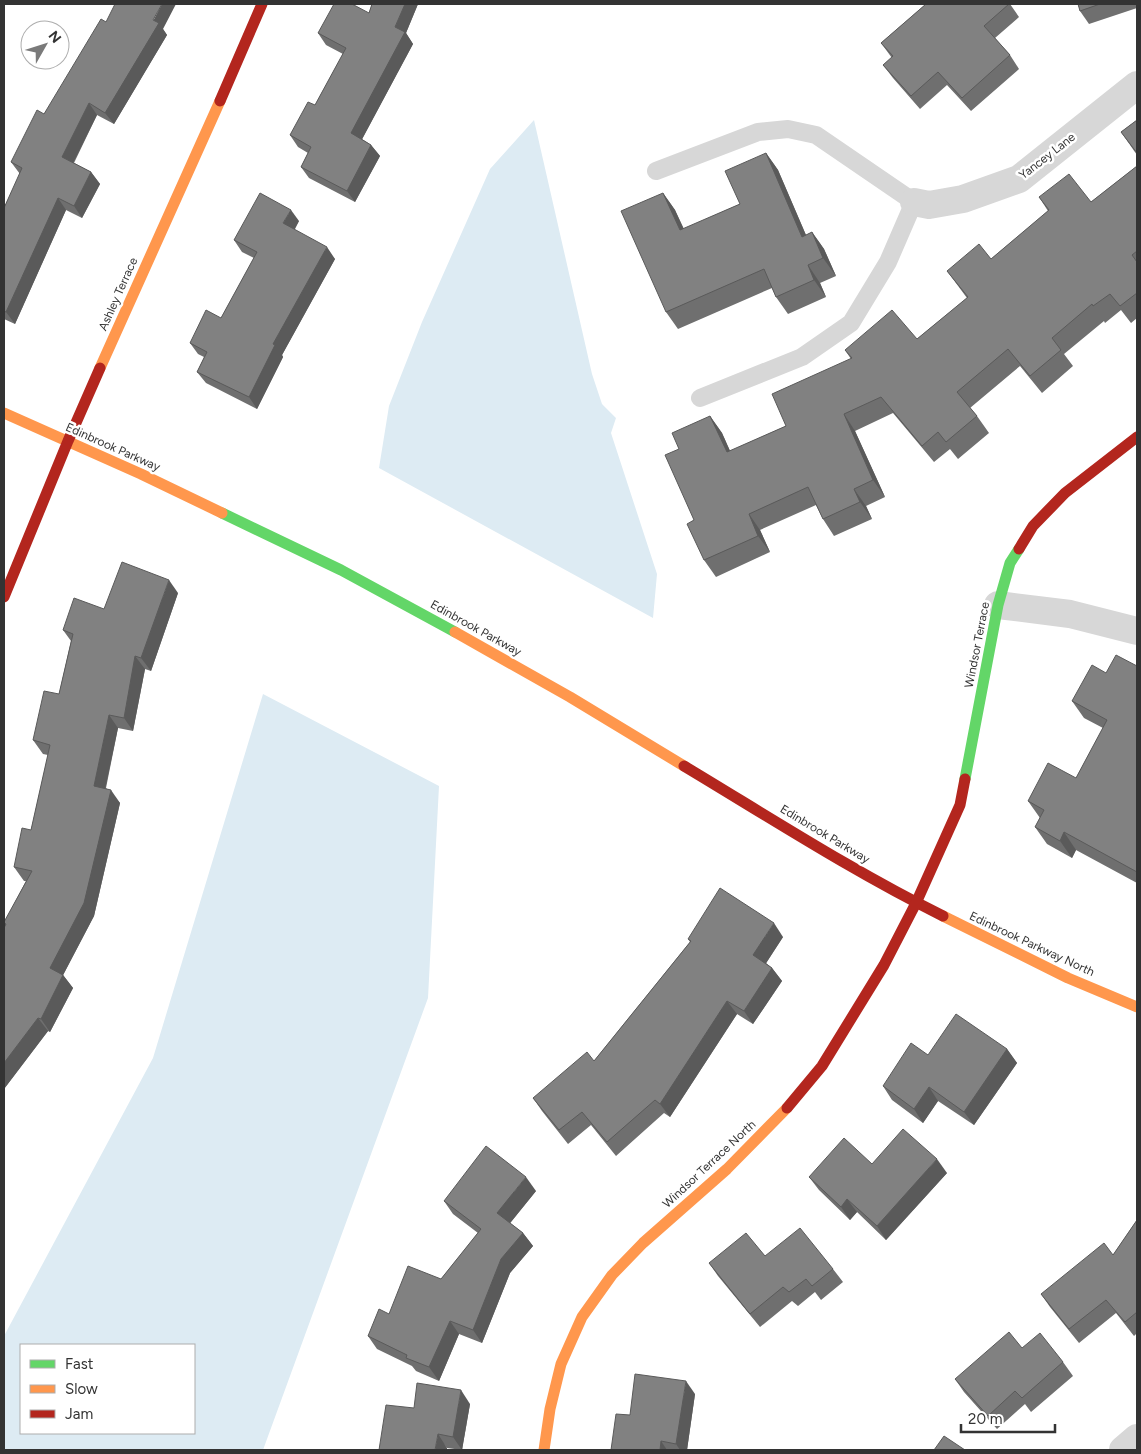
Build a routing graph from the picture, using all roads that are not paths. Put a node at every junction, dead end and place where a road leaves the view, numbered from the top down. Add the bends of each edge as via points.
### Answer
1 (262, 4) edge
2 (1137, 85) edge
3 (656, 171) dead end
4 (914, 202) junction
5 (700, 398) dead end
6 (4, 413) edge
7 (1137, 437) edge
8 (68, 441) junction
9 (4, 597) edge
10 (998, 605) junction
11 (1137, 631) edge
12 (916, 903) junction
13 (1137, 1007) edge
14 (1137, 1438) edge
15 (544, 1450) edge
16 (1122, 1450) edge

1 - 8 street, Ashley Terrace
2 - 4 street, Yancey Lane via 1019,179 963,199 929,205
3 - 4 lane via 758,132 788,129 816,135
4 - 5 lane via 888,262 850,323 802,357
6 - 8 street, Edinbrook Parkway
7 - 10 street, Windsor Terrace via 1065,492 1033,526 1010,563
8 - 9 street, Ashley Terrace
8 - 12 street, Edinbrook Parkway via 342,570 570,697
10 - 11 street via 1070,614
10 - 12 street, Windsor Terrace via 960,805
12 - 13 street, Edinbrook Parkway North via 1068,978
12 - 15 street, Windsor Terrace North via 884,965 822,1066 778,1118 612,1275 582,1317 561,1364
14 - 16 street

